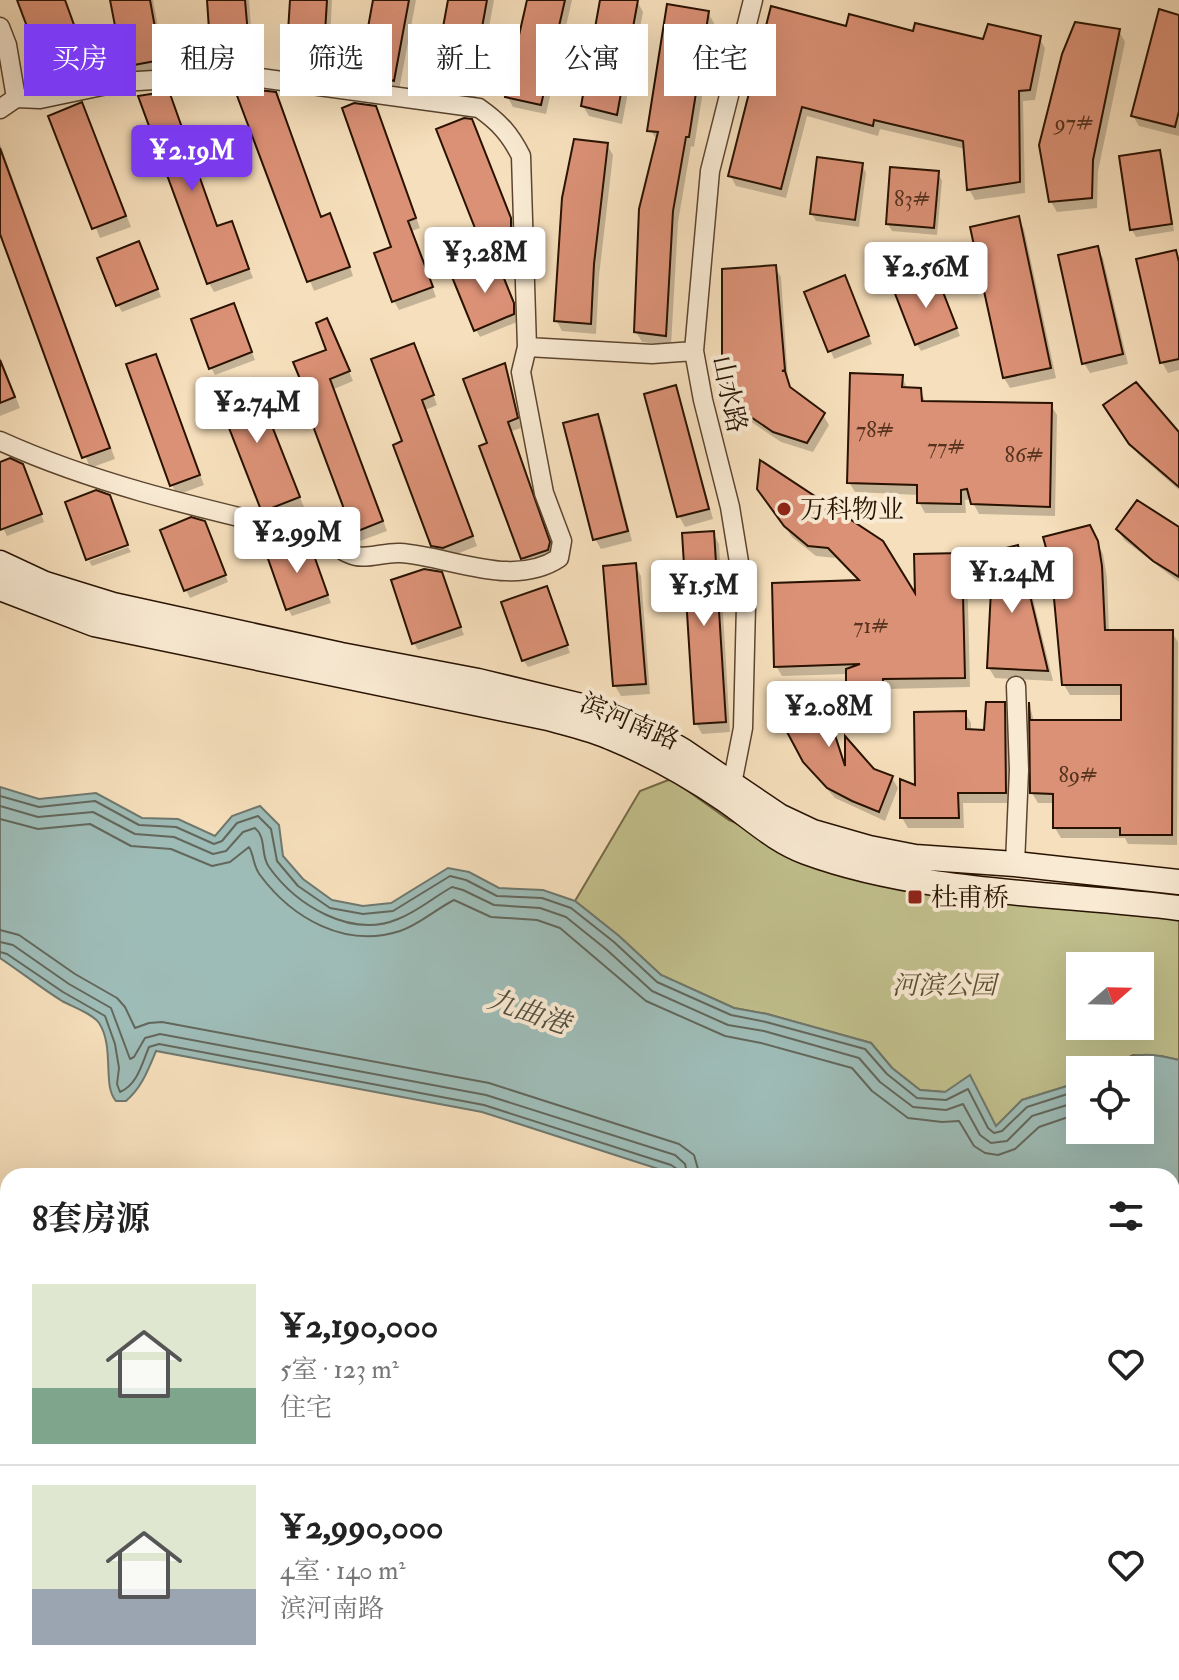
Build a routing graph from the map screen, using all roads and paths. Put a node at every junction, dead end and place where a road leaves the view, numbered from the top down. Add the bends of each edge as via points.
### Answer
1 (753, 0) edge
2 (0, 27) edge
3 (8, 104) edge
4 (527, 347) junction
5 (694, 351) junction
6 (0, 441) edge
7 (0, 563) edge
8 (0, 588) edge
9 (1016, 686) dead end
10 (728, 792) junction
11 (1015, 864) junction
12 (1179, 882) edge
13 (1179, 908) edge

1 - 5 street, 山水路 via 710,171
2 - 3 street via 7,45
3 - 4 street via 121,82 238,75 479,108 510,134 521,156
4 - 5 street via 652,354
4 - 6 street via 521,372 529,419 544,493 562,541 559,558 527,569 506,571 401,553 358,557 340,551 331,539 158,498
5 - 10 street, 山水路 via 746,605 743,728
7 - 10 street via 45,584 113,605 598,710 683,751
8 - 10 street, 滨河南路 via 94,624 560,722 610,737
9 - 11 street
10 - 11 street via 841,840 915,857
10 - 13 street, 滨河南路 via 769,834 806,852 879,872 1025,894
11 - 12 street

